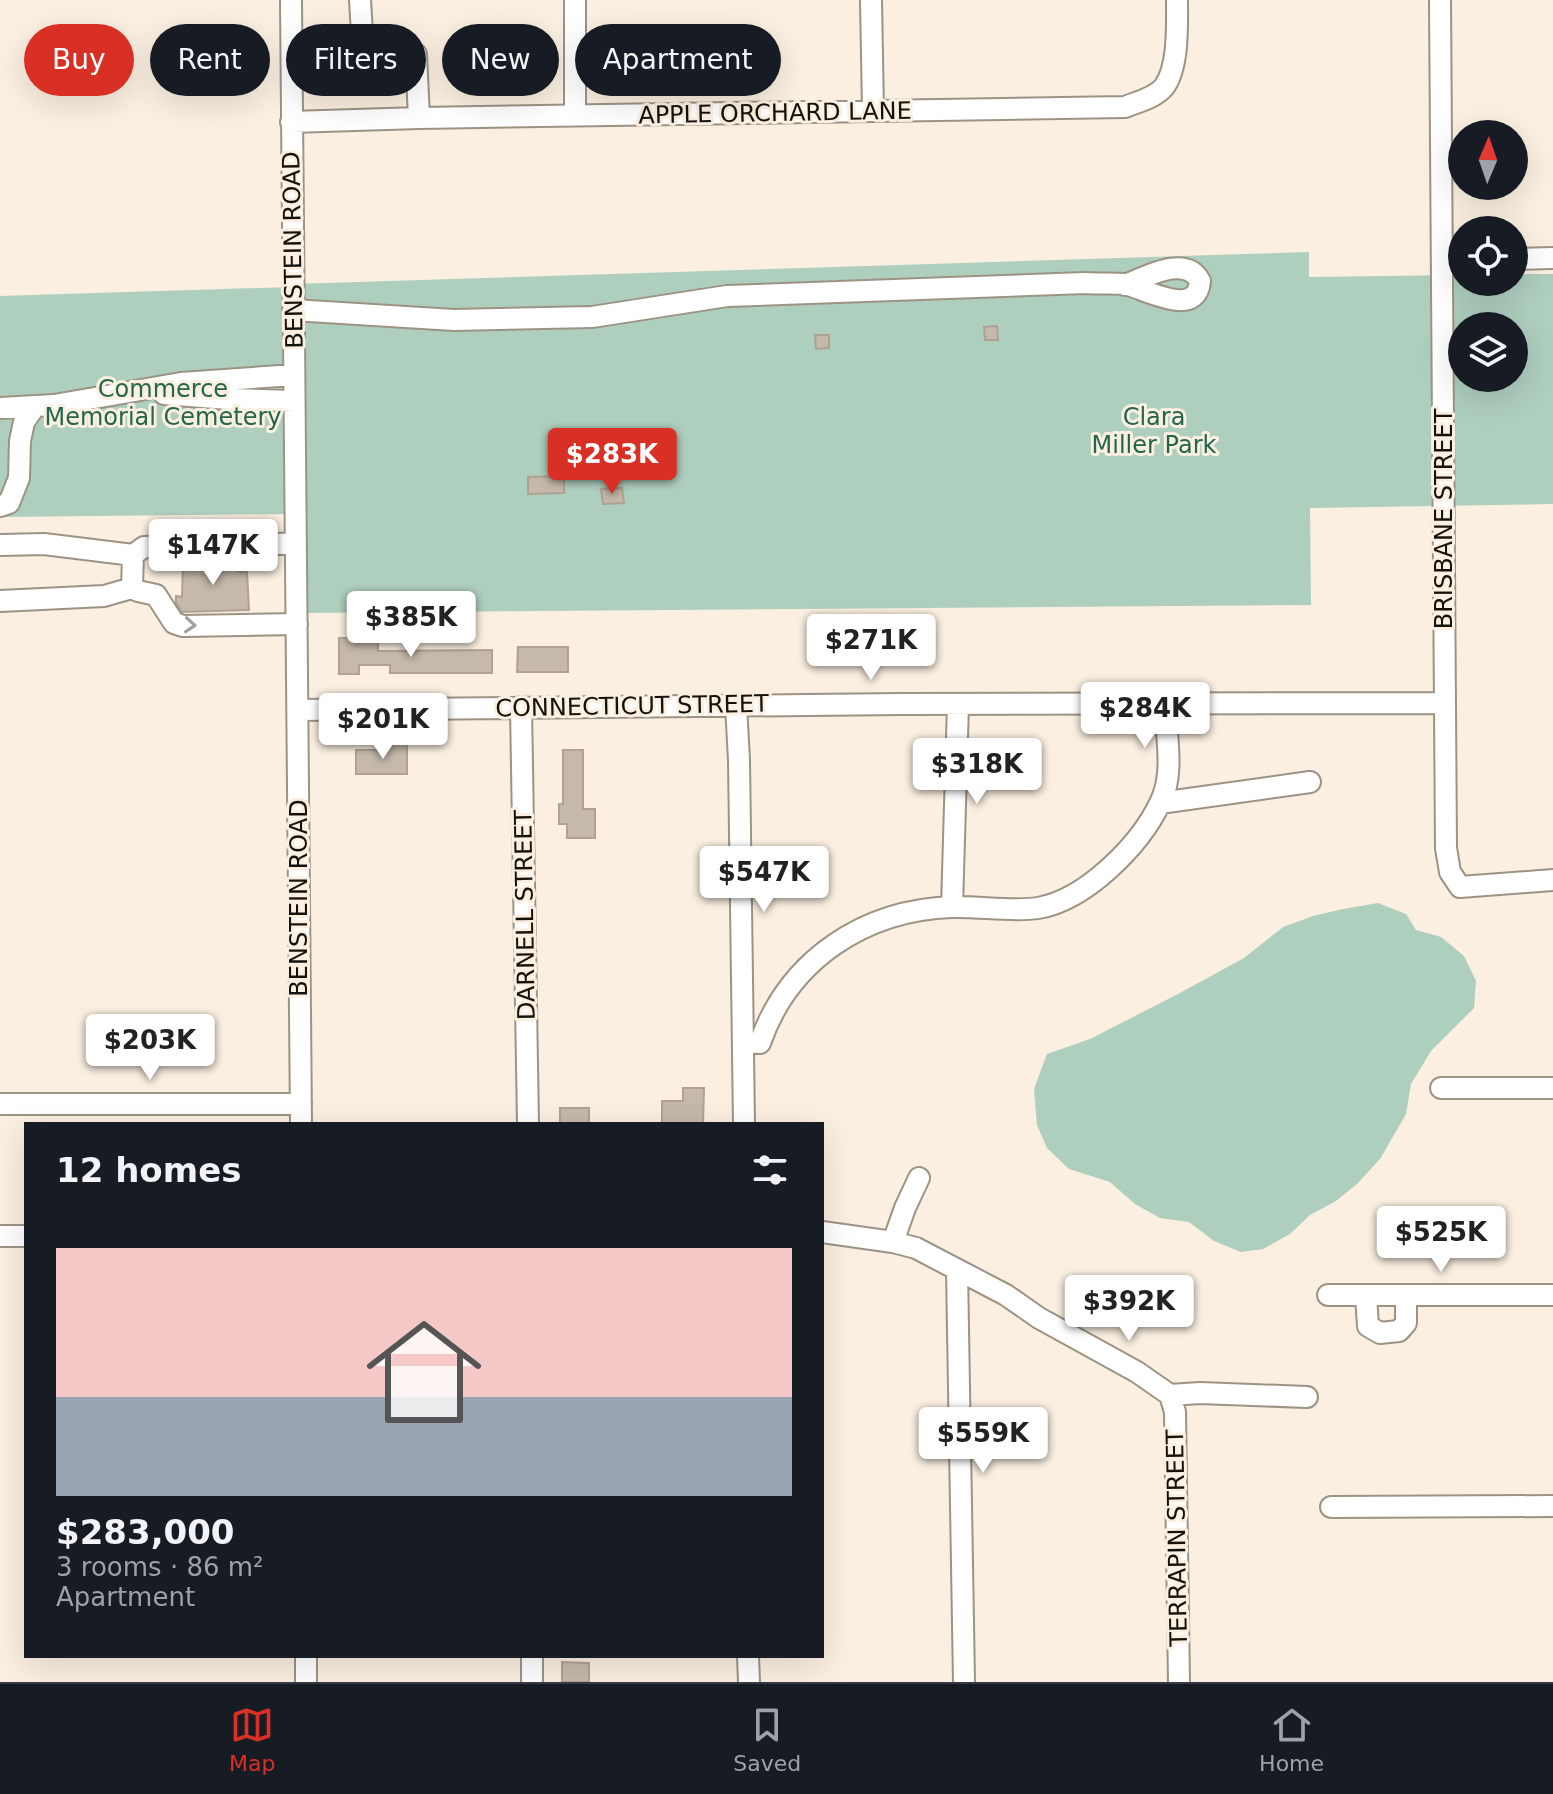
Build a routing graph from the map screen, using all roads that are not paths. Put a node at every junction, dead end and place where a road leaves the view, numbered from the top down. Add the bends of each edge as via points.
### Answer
1 (291, 0) edge
2 (360, 0) edge
3 (575, 0) edge
4 (871, 0) edge
5 (1177, 0) edge
6 (1440, 0) edge
7 (873, 111) junction
8 (575, 115) junction
9 (419, 118) junction
10 (291, 122) junction
11 (1450, 216) edge
12 (1553, 258) edge
13 (1528, 259) edge
14 (1125, 285) dead end
15 (1451, 296) edge
16 (293, 310) junction
17 (294, 375) junction
18 (144, 390) junction
19 (294, 401) junction
20 (35, 406) junction
21 (0, 408) edge
22 (0, 506) edge
23 (296, 543) junction
24 (0, 545) edge
25 (133, 555) junction
26 (132, 588) junction
27 (0, 601) edge
28 (297, 624) junction
29 (1445, 703) junction
30 (958, 704) junction
31 (736, 705) junction
32 (1165, 705) junction
33 (521, 707) junction
34 (298, 710) junction
35 (1310, 782) dead end
36 (1160, 803) junction
37 (1553, 880) edge
38 (952, 907) junction
39 (743, 1042) junction
40 (1441, 1088) dead end
41 (1553, 1088) edge
42 (0, 1104) edge
43 (301, 1114) edge
44 (528, 1122) edge
45 (744, 1122) edge
46 (919, 1178) dead end
47 (824, 1232) edge
48 (0, 1236) edge
49 (24, 1236) edge
50 (893, 1242) junction
51 (957, 1270) junction
52 (1328, 1295) dead end
53 (1553, 1295) edge
54 (1366, 1296) junction
55 (1406, 1296) junction
56 (1170, 1395) junction
57 (1307, 1397) dead end
58 (1553, 1506) edge
59 (1331, 1507) dead end
60 (306, 1658) edge
61 (532, 1658) edge
62 (748, 1658) edge
63 (306, 1682) edge
64 (532, 1682) edge
65 (749, 1682) edge
66 (964, 1682) edge
67 (1179, 1682) edge

1 - 10 street, BENSTEIN ROAD
2 - 9 street via 363,50 416,54
3 - 8 street
4 - 7 street
5 - 7 street, APPLE ORCHARD LANE via 1175,52 1163,87 1125,107
6 - 11 street, BRISBANE STREET
7 - 8 street, APPLE ORCHARD LANE
8 - 9 street, APPLE ORCHARD LANE
9 - 10 street, APPLE ORCHARD LANE
10 - 16 street, BENSTEIN ROAD
12 - 13 street
14 - 16 street via 727,296 592,317 454,320
15 - 29 street, BRISBANE STREET
16 - 17 street, BENSTEIN ROAD
17 - 18 street
17 - 19 street, BENSTEIN ROAD
18 - 19 street
18 - 20 street
19 - 23 street, BENSTEIN ROAD
20 - 21 street
20 - 22 street via 24,422 19,478 9,503
23 - 25 street via 144,547
23 - 28 street, BENSTEIN ROAD
24 - 25 street via 44,544
25 - 26 street
26 - 27 street via 104,596
26 -> 28 street via 156,595 174,623 183,626
28 - 34 street, BENSTEIN ROAD
29 - 32 street, CONNECTICUT STREET
29 - 37 street, BRISBANE STREET via 1450,872 1460,887
30 - 31 street, CONNECTICUT STREET
30 - 32 street, CONNECTICUT STREET
30 - 38 street
31 - 33 street, CONNECTICUT STREET
31 - 39 street
32 - 36 street via 1168,767
33 - 34 street, CONNECTICUT STREET
33 - 44 street, DARNELL STREET
34 - 43 street, BENSTEIN ROAD
35 - 36 street
36 - 38 street via 1130,849 1068,898 1038,908
38 - 39 street via 887,918 828,947 794,979 760,1043
39 - 45 street
40 - 41 street
42 - 43 street
46 - 50 street
47 - 50 street
48 - 49 street
50 - 51 street
51 - 56 street
51 - 66 street
52 - 54 street
53 - 55 street
54 - 55 street
54 - 55 street via 1368,1326 1380,1333 1399,1331 1406,1323
56 - 57 street
56 - 67 street, TERRAPIN STREET via 1175,1412
58 - 59 street
60 - 63 street
61 - 64 street
62 - 65 street

